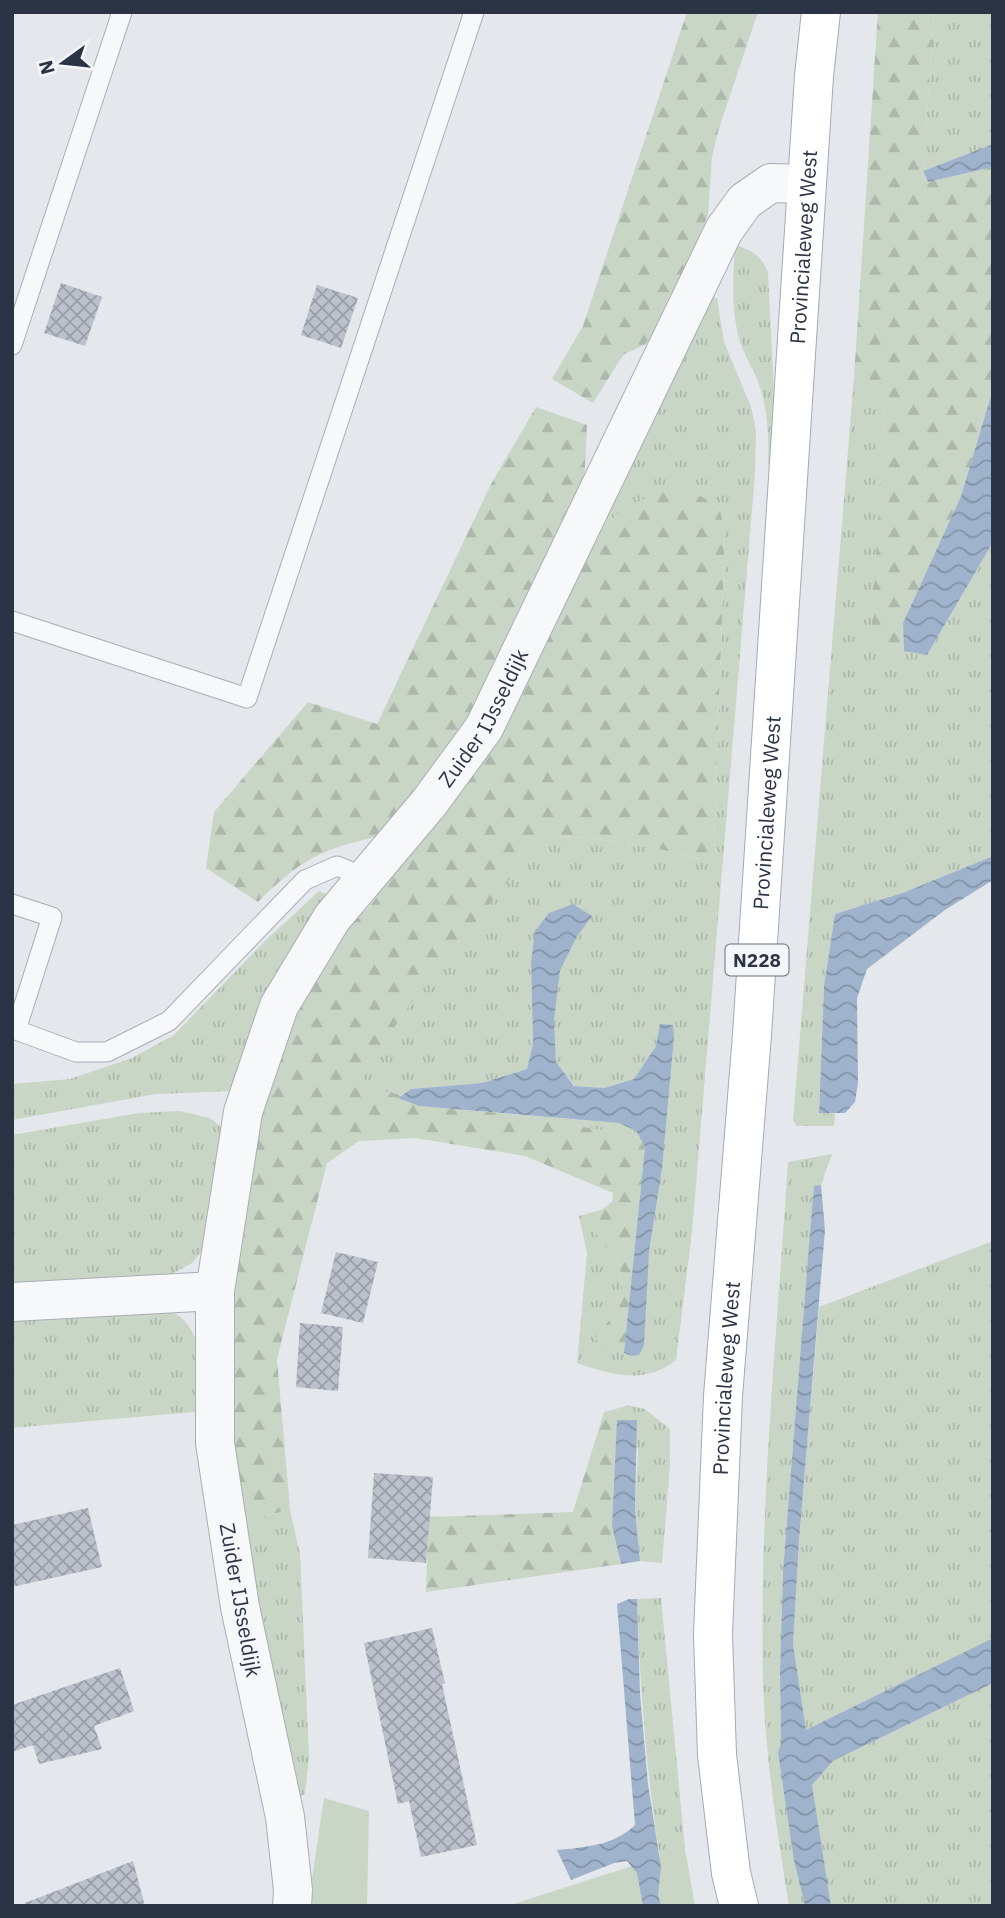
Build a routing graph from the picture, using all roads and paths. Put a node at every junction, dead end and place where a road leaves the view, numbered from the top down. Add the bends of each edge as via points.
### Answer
1 (122, 12) edge
2 (474, 12) edge
3 (821, 12) edge
4 (807, 184) junction
5 (12, 345) edge
6 (12, 621) edge
7 (367, 878) junction
8 (12, 904) edge
9 (215, 1291) junction
10 (12, 1302) edge
11 (292, 1906) edge
12 (739, 1906) edge

1 - 5 lane
2 - 6 lane via 247,698
3 - 4 main road, Provincialeweg West / N228
4 - 7 street, Zuider IJsseldijk via 771,183 745,201 724,230 484,728
4 - 12 main road, Provincialeweg West / N228 via 752,1034 723,1396 713,1634 717,1755
7 - 8 lane via 337,866 305,880 169,1021 107,1052 76,1052 16,1030 52,917
7 - 9 street, Zuider IJsseldijk via 331,918 279,1006 243,1112
9 - 10 street
9 - 11 street, Zuider IJsseldijk via 215,1443 240,1607 285,1817

